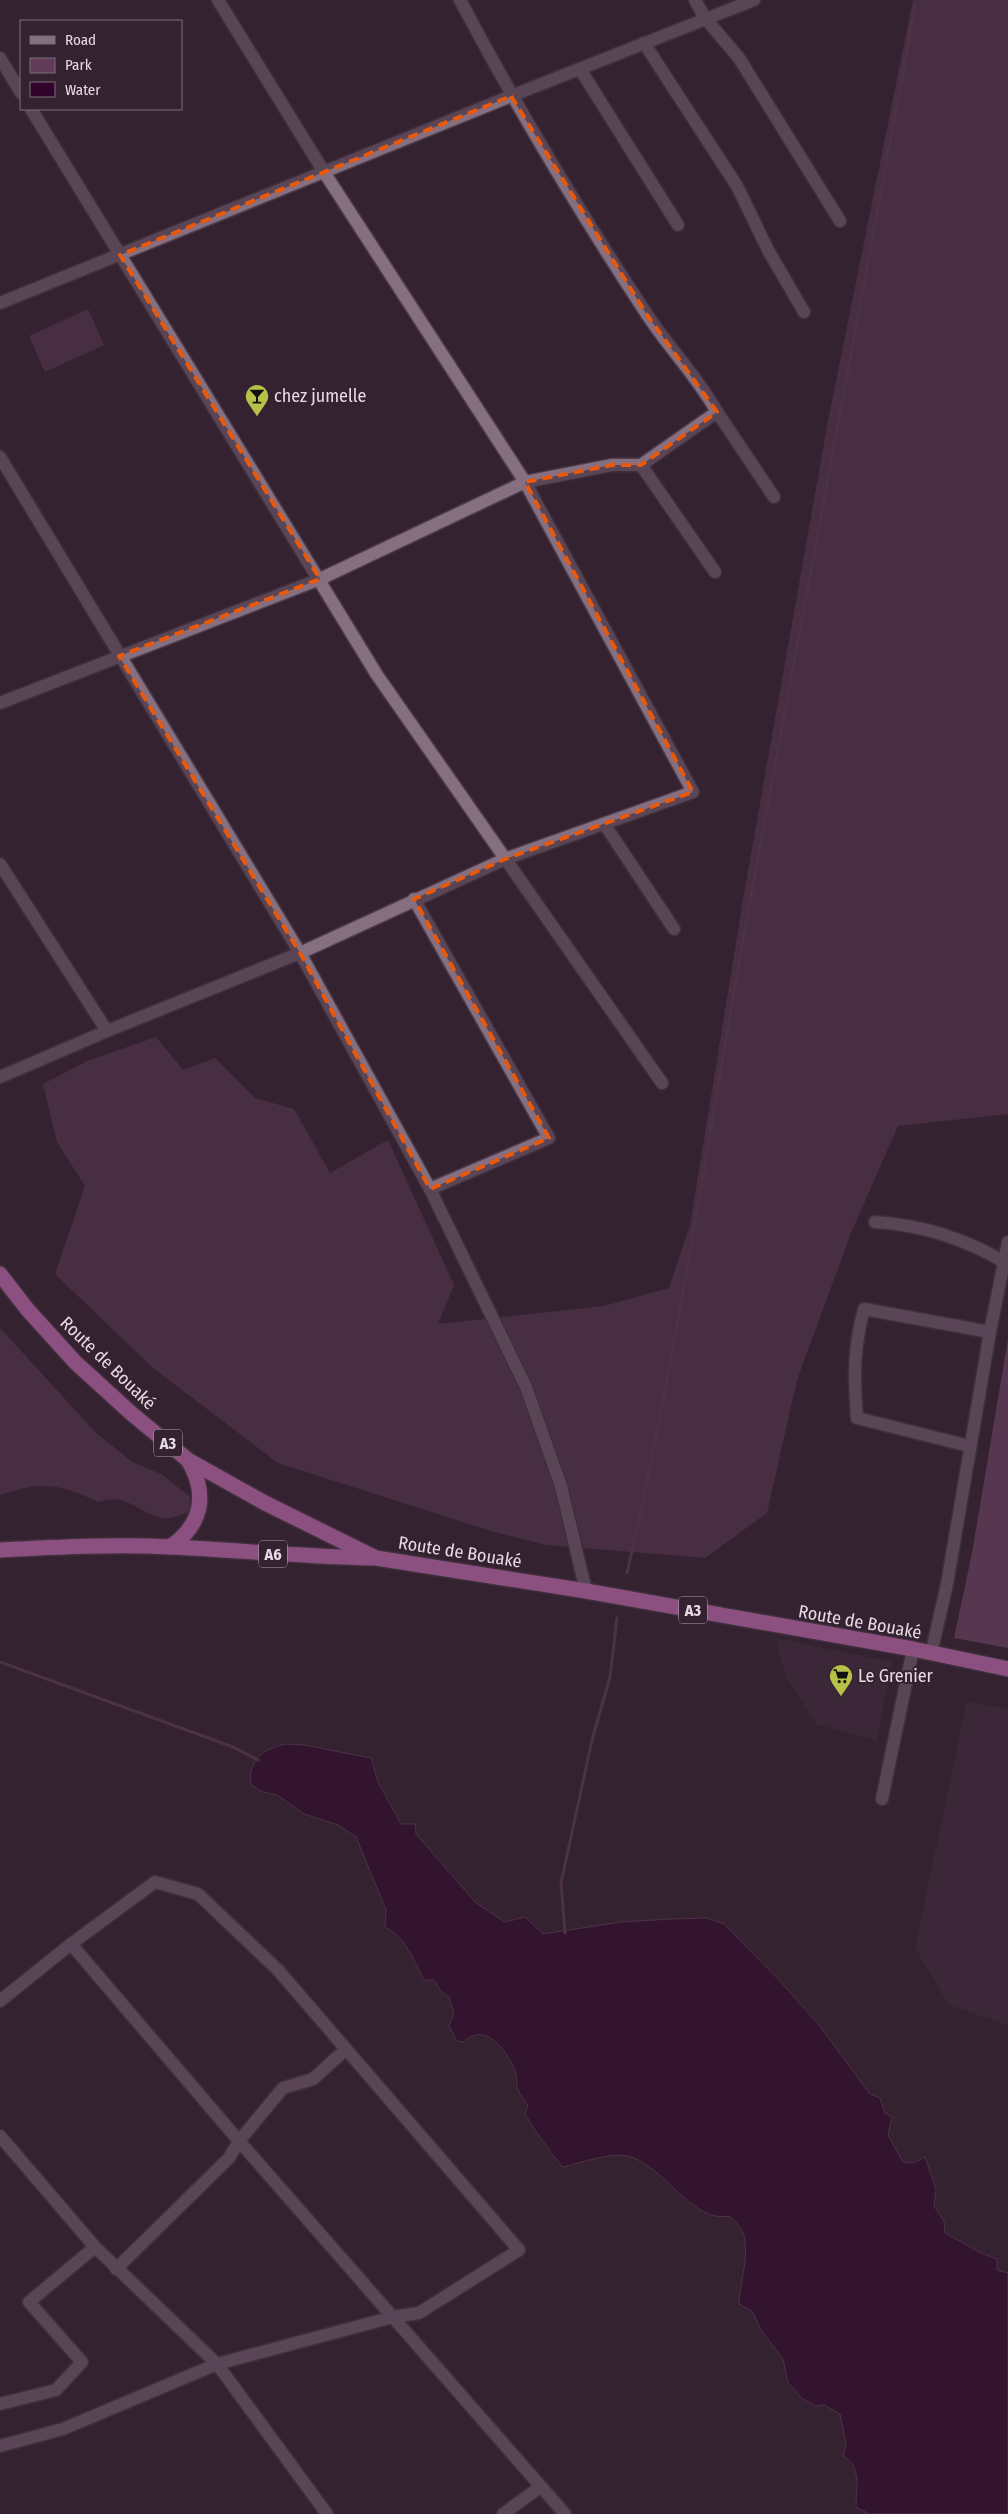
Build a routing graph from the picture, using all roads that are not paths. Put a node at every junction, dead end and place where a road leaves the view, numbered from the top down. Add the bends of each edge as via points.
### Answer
1 (218, 0) edge
2 (460, 0) edge
3 (695, 0) edge
4 (754, 0) edge
5 (705, 18) junction
6 (644, 43) junction
7 (0, 58) edge
8 (580, 69) junction
9 (20, 91) edge
10 (511, 96) junction
11 (32, 110) edge
12 (324, 172) junction
13 (840, 222) dead end
14 (678, 225) dead end
15 (120, 255) junction
16 (0, 304) edge
17 (804, 312) dead end
18 (716, 412) junction
19 (0, 457) edge
20 (641, 465) junction
21 (525, 482) junction
22 (774, 497) dead end
23 (715, 572) dead end
24 (320, 579) junction
25 (119, 656) junction
26 (0, 703) edge
27 (605, 825) junction
28 (505, 859) junction
29 (0, 864) edge
30 (414, 899) junction
31 (674, 929) dead end
32 (300, 953) junction
33 (107, 1031) junction
34 (0, 1077) edge
35 (662, 1083) dead end
36 (430, 1189) junction
37 (875, 1222) dead end
38 (1008, 1242) edge
39 (1004, 1262) junction
40 (0, 1274) edge
41 (990, 1332) junction
42 (970, 1446) junction
43 (188, 1460) junction
44 (170, 1547) junction
45 (0, 1550) edge
46 (376, 1558) junction
47 (586, 1591) junction
48 (913, 1649) junction
49 (932, 1654) junction
50 (1008, 1669) edge
51 (882, 1799) dead end
52 (71, 1944) junction
53 (0, 2001) edge
54 (344, 2050) junction
55 (0, 2136) edge
56 (239, 2141) junction
57 (95, 2248) junction
58 (116, 2269) junction
59 (392, 2317) junction
60 (216, 2364) junction
61 (0, 2404) edge
62 (0, 2446) edge
63 (540, 2487) junction
64 (327, 2514) edge
65 (503, 2514) edge
66 (565, 2514) edge

1 - 12 street
2 - 10 street
3 - 5 street
4 - 5 street
5 - 6 street
5 - 13 street via 739,58
6 - 8 street
6 - 17 street via 736,186
7 - 9 street
8 - 10 street
8 - 14 street
10 - 12 street
10 - 18 street via 647,315 706,392
11 - 15 street
12 - 15 street
12 - 21 street
15 - 16 street
15 - 24 street
18 - 20 street
18 - 22 street
19 - 25 street
20 - 21 street via 612,465
20 - 23 street
21 - 24 street
21 - 27 street via 693,792
24 - 25 street
24 - 28 street via 377,675
25 - 26 street
25 - 32 street
27 - 28 street
27 - 31 street
28 - 30 street
28 - 35 street
29 - 33 street
30 - 32 street
30 - 36 street via 549,1138
32 - 33 street
32 - 36 street
33 - 34 street
36 - 47 street via 526,1388 561,1486
37 - 39 street via 898,1223 944,1233
38 - 39 street
39 - 41 street
40 - 43 highway, Route de Bouaké / A3 via 75,1362
41 - 42 street
41 - 42 street via 864,1309 856,1338 857,1418
42 - 49 street
43 - 44 highway via 197,1476 200,1502 192,1527
43 - 46 highway, Route de Bouaké / A3 via 265,1503
44 - 45 highway, A6 via 76,1546
44 - 46 highway, A6
46 - 47 highway, Route de Bouaké / A3
47 - 48 highway, Route de Bouaké / A3
48 - 49 highway, Route de Bouaké / A3
48 - 51 street
49 - 50 highway, Route de Bouaké / A3
52 - 53 street
52 - 54 street via 155,1882 198,1894 278,1970
52 - 56 street
54 - 56 street via 313,2079 283,2088
54 - 59 street via 519,2250 419,2312
55 - 57 street
56 - 58 street via 229,2158
56 - 59 street
57 - 58 street
57 - 61 street via 29,2302 82,2362 56,2390
58 - 60 street
59 - 60 street
59 - 63 street
60 - 62 street via 63,2429
60 - 64 street
63 - 65 street
63 - 66 street

